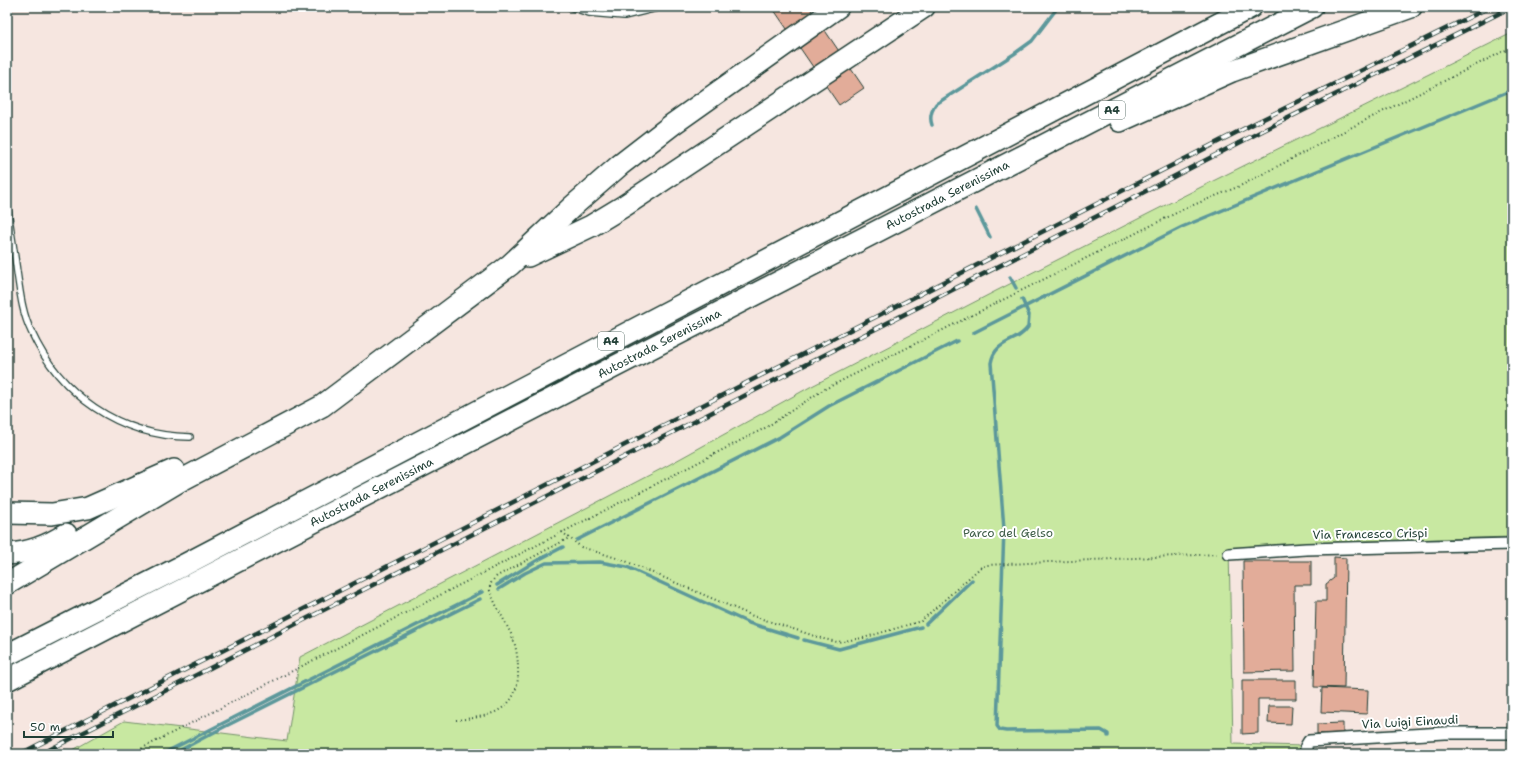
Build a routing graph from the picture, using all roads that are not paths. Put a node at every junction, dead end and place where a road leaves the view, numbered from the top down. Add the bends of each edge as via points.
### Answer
1 (570, 7) edge
2 (661, 7) edge
3 (838, 7) edge
4 (924, 7) edge
5 (1241, 7) edge
6 (1251, 7) edge
7 (1312, 7) edge
8 (1411, 7) edge
9 (1214, 26) junction
10 (7, 203) edge
11 (913, 213) junction
12 (510, 265) junction
13 (395, 351) junction
14 (190, 437) dead end
15 (174, 470) junction
16 (7, 513) edge
17 (1512, 544) edge
18 (7, 554) edge
19 (1229, 554) road end
20 (7, 584) edge
21 (7, 655) edge
22 (7, 680) edge
23 (1512, 733) edge
24 (1306, 754) edge

1 - 2 lane via 589,13 624,16
3 - 12 highway via 673,124 620,166
4 - 12 highway via 624,206 591,226
5 - 9 highway
6 - 9 highway, Autostrada Serenissima / A4
7 - 11 highway, Autostrada Serenissima / A4
8 - 11 highway via 1232,71
9 - 21 highway, Autostrada Serenissima / A4 via 215,549
10 - 14 lane via 22,301 30,330 64,383 88,404 115,420 144,431
11 - 22 highway, Autostrada Serenissima / A4
12 - 13 highway
13 - 15 highway
13 - 20 highway via 322,406 178,482
15 - 16 highway via 88,508 52,514
15 - 18 highway via 53,542 19,553
17 - 19 street, Via Francesco Crispi via 1306,549
23 - 24 street, Via Luigi Einaudi via 1444,733 1310,741 1306,746

